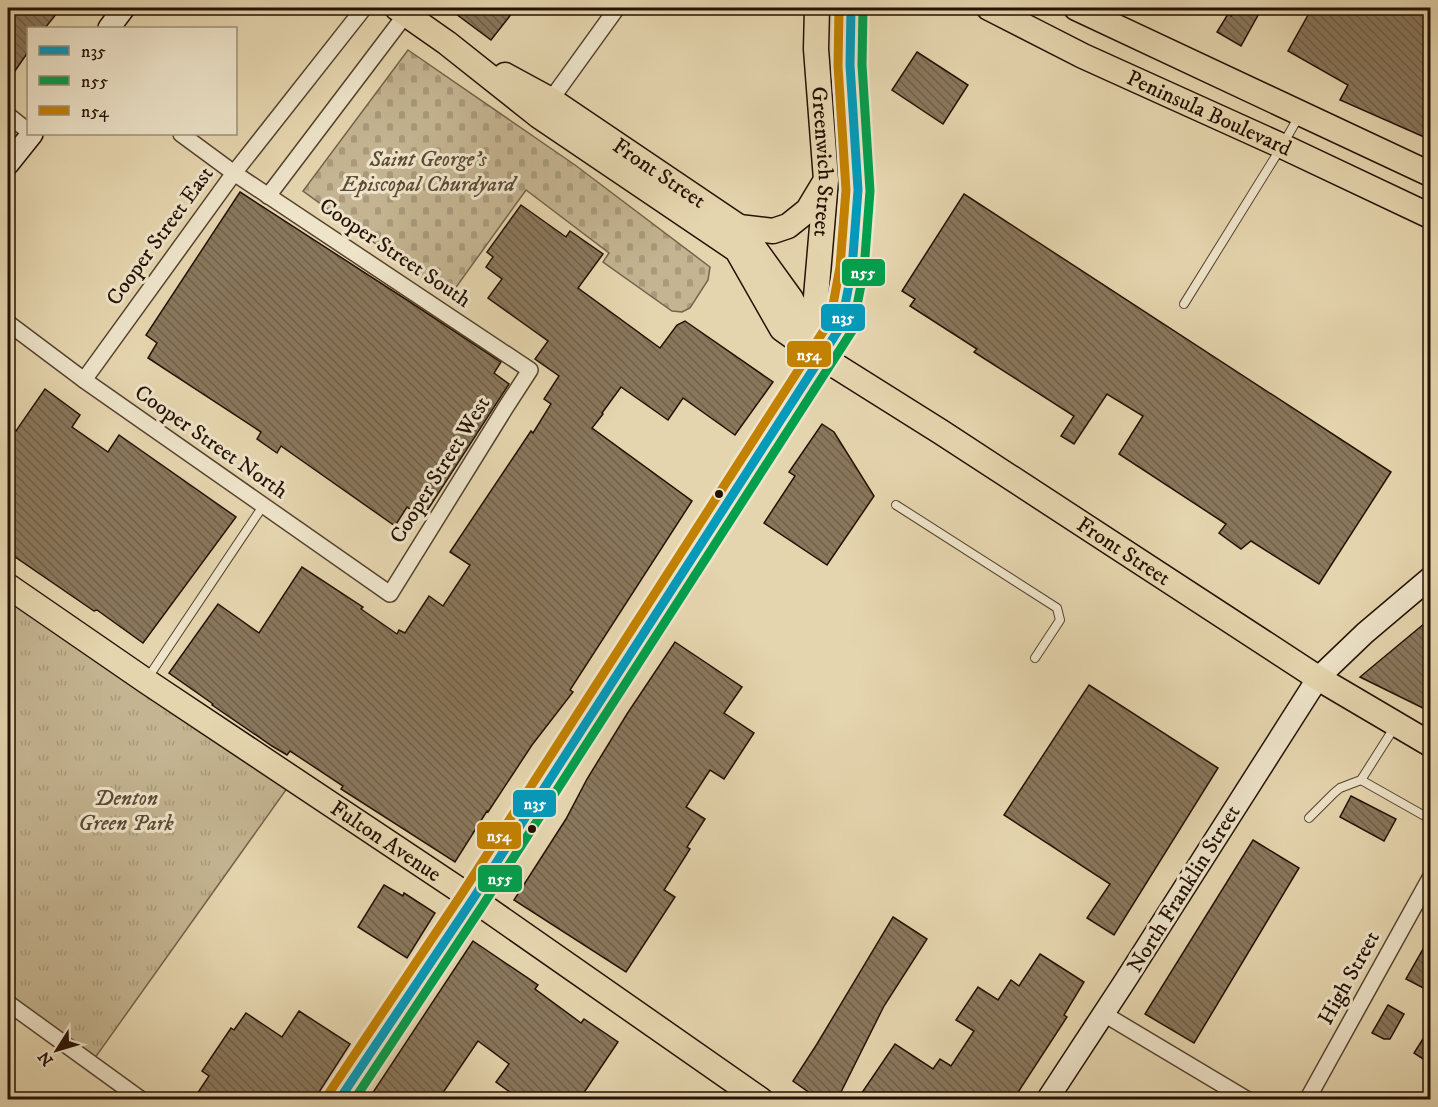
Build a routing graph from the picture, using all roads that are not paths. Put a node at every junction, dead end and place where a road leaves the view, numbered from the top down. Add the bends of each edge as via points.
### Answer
1 (124, 8) edge
2 (364, 8) edge
3 (617, 8) edge
4 (817, 8) edge
5 (851, 8) edge
6 (989, 8) edge
7 (1076, 8) edge
8 (402, 11) edge
9 (110, 27) edge
10 (545, 108) junction
11 (1301, 112) junction
12 (8, 115) edge
13 (27, 130) edge
14 (28, 135) edge
15 (182, 135) edge
16 (1282, 146) junction
17 (8, 164) edge
18 (234, 173) junction
19 (1431, 174) edge
20 (826, 180) junction
21 (268, 196) junction
22 (1431, 216) edge
23 (739, 227) junction
24 (1184, 304) dead end
25 (8, 323) edge
26 (820, 356) junction
27 (530, 370) joint
28 (84, 380) junction
29 (896, 505) dead end
30 (263, 506) junction
31 (1431, 578) edge
32 (8, 586) edge
33 (390, 594) joint
34 (1035, 658) dead end
35 (1318, 678) junction
36 (146, 681) junction
37 (1396, 724) junction
38 (1431, 744) edge
39 (1361, 780) junction
40 (1309, 818) dead end
41 (1431, 819) edge
42 (1431, 878) edge
43 (473, 899) junction
44 (8, 1003) edge
45 (1104, 1014) junction
46 (142, 1100) edge
47 (339, 1100) edge
48 (761, 1100) edge
49 (1047, 1100) edge
50 (1248, 1100) edge
51 (1307, 1100) edge

1 - 9 main road
2 - 18 street, Cooper Street East
3 - 10 street
4 - 20 main road, Greenwich Street via 816,49
5 - 26 main road, Greenwich Street via 850,65 858,190 852,269 841,326
6 - 16 main road, Peninsula Boulevard via 1083,56
7 - 11 main road, Peninsula Boulevard
8 - 10 main road, Front Street
8 - 21 street
10 - 23 main road, Front Street
10 - 26 main road, Front Street via 737,250 782,329
11 - 16 lane
11 - 19 main road, Peninsula Boulevard
12 - 13 street
14 - 17 main road
15 - 18 street, Cooper Street South
16 - 22 main road, Peninsula Boulevard
16 - 24 lane
18 - 21 street, Cooper Street South
18 - 28 street, Cooper Street East
20 - 23 main road via 808,210 788,226 773,231
20 - 26 main road, Greenwich Street via 816,297
21 - 27 street, Cooper Street South
23 - 26 main road, Front Street via 791,300
25 - 28 street, Cooper Street North
26 - 35 main road, Front Street
26 - 43 street
27 - 33 street, Cooper Street West
28 - 30 street, Cooper Street North
29 - 34 lane via 1057,608 1060,620
30 - 33 street, Cooper Street North
30 - 36 lane
31 - 35 main road, North Franklin Street
32 - 36 main road, Fulton Avenue
35 - 37 main road, Front Street
35 - 45 main road, North Franklin Street
36 - 43 main road, Fulton Avenue
37 - 38 main road, Front Street
37 - 39 lane
39 - 40 lane via 1340,788
39 - 41 lane
42 - 51 street, High Street
43 - 47 street
43 - 48 main road, Fulton Avenue
44 - 46 street
45 - 49 main road, North Franklin Street
45 - 50 street

